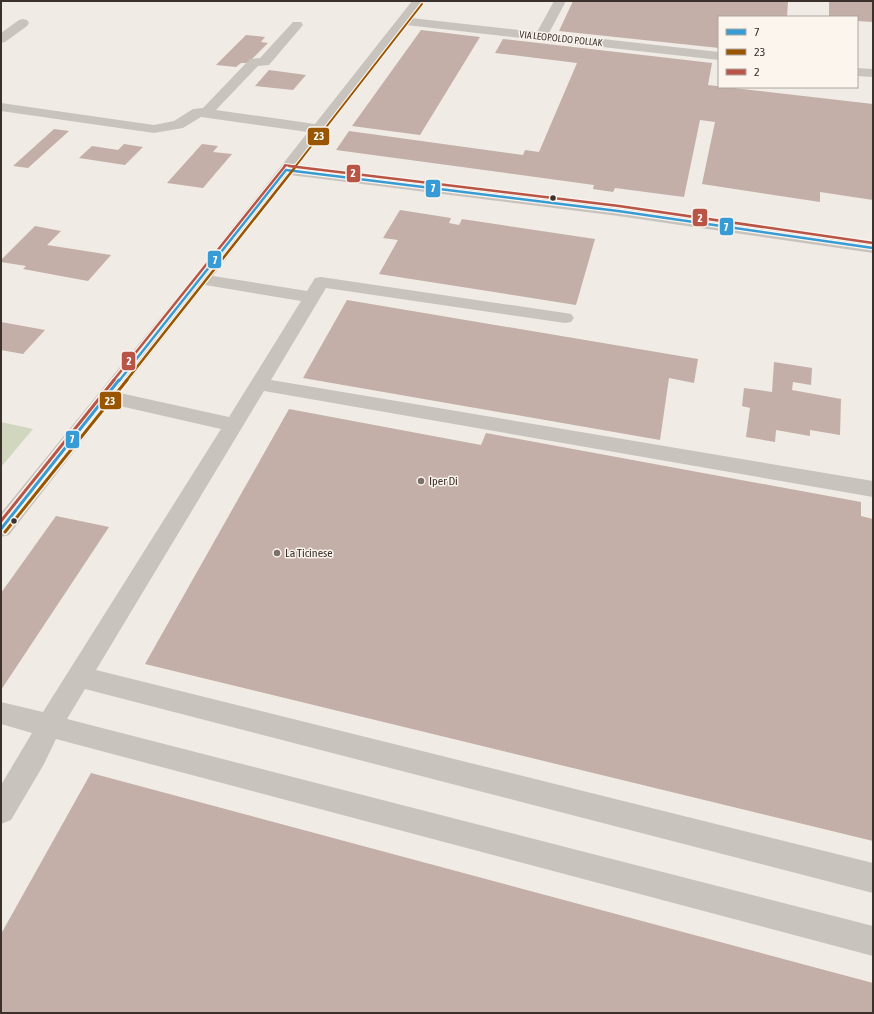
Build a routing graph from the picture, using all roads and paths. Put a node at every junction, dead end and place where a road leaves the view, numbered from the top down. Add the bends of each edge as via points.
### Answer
1 (418, 1) edge
2 (555, 1) edge
3 (560, 1) edge
4 (404, 21) junction
5 (23, 23) dead end
6 (297, 25) dead end
7 (541, 36) junction
8 (1, 39) edge
9 (718, 56) edge
10 (858, 72) edge
11 (873, 73) edge
12 (1, 107) edge
13 (206, 113) junction
14 (319, 129) junction
15 (286, 170) junction
16 (873, 248) edge
17 (201, 279) junction
18 (312, 297) junction
19 (565, 318) dead end
20 (259, 384) junction
21 (107, 397) junction
22 (234, 425) junction
23 (873, 489) edge
24 (1, 529) edge
25 (79, 677) junction
26 (1, 713) edge
27 (49, 725) junction
28 (1, 811) edge
29 (873, 878) edge
30 (873, 941) edge

1 - 4 street
2 - 3 street
3 - 7 street
4 - 7 street, VIA LEOPOLDO POLLAK
4 - 14 street
5 - 8 street
6 - 13 street via 264,62 256,62 251,66
7 - 9 street, VIA LEOPOLDO POLLAK
10 - 11 street
12 - 13 street via 154,129 178,125 198,112
13 - 14 street
14 - 15 street
15 - 16 street via 618,211
15 - 17 street
17 - 18 street
17 - 21 street
18 - 19 street via 321,282
18 - 20 street
20 - 22 street
20 - 23 street
21 - 22 street
21 - 24 street
22 - 25 street
25 - 27 street
25 - 29 street
26 - 27 street
27 - 28 street
27 - 30 street

